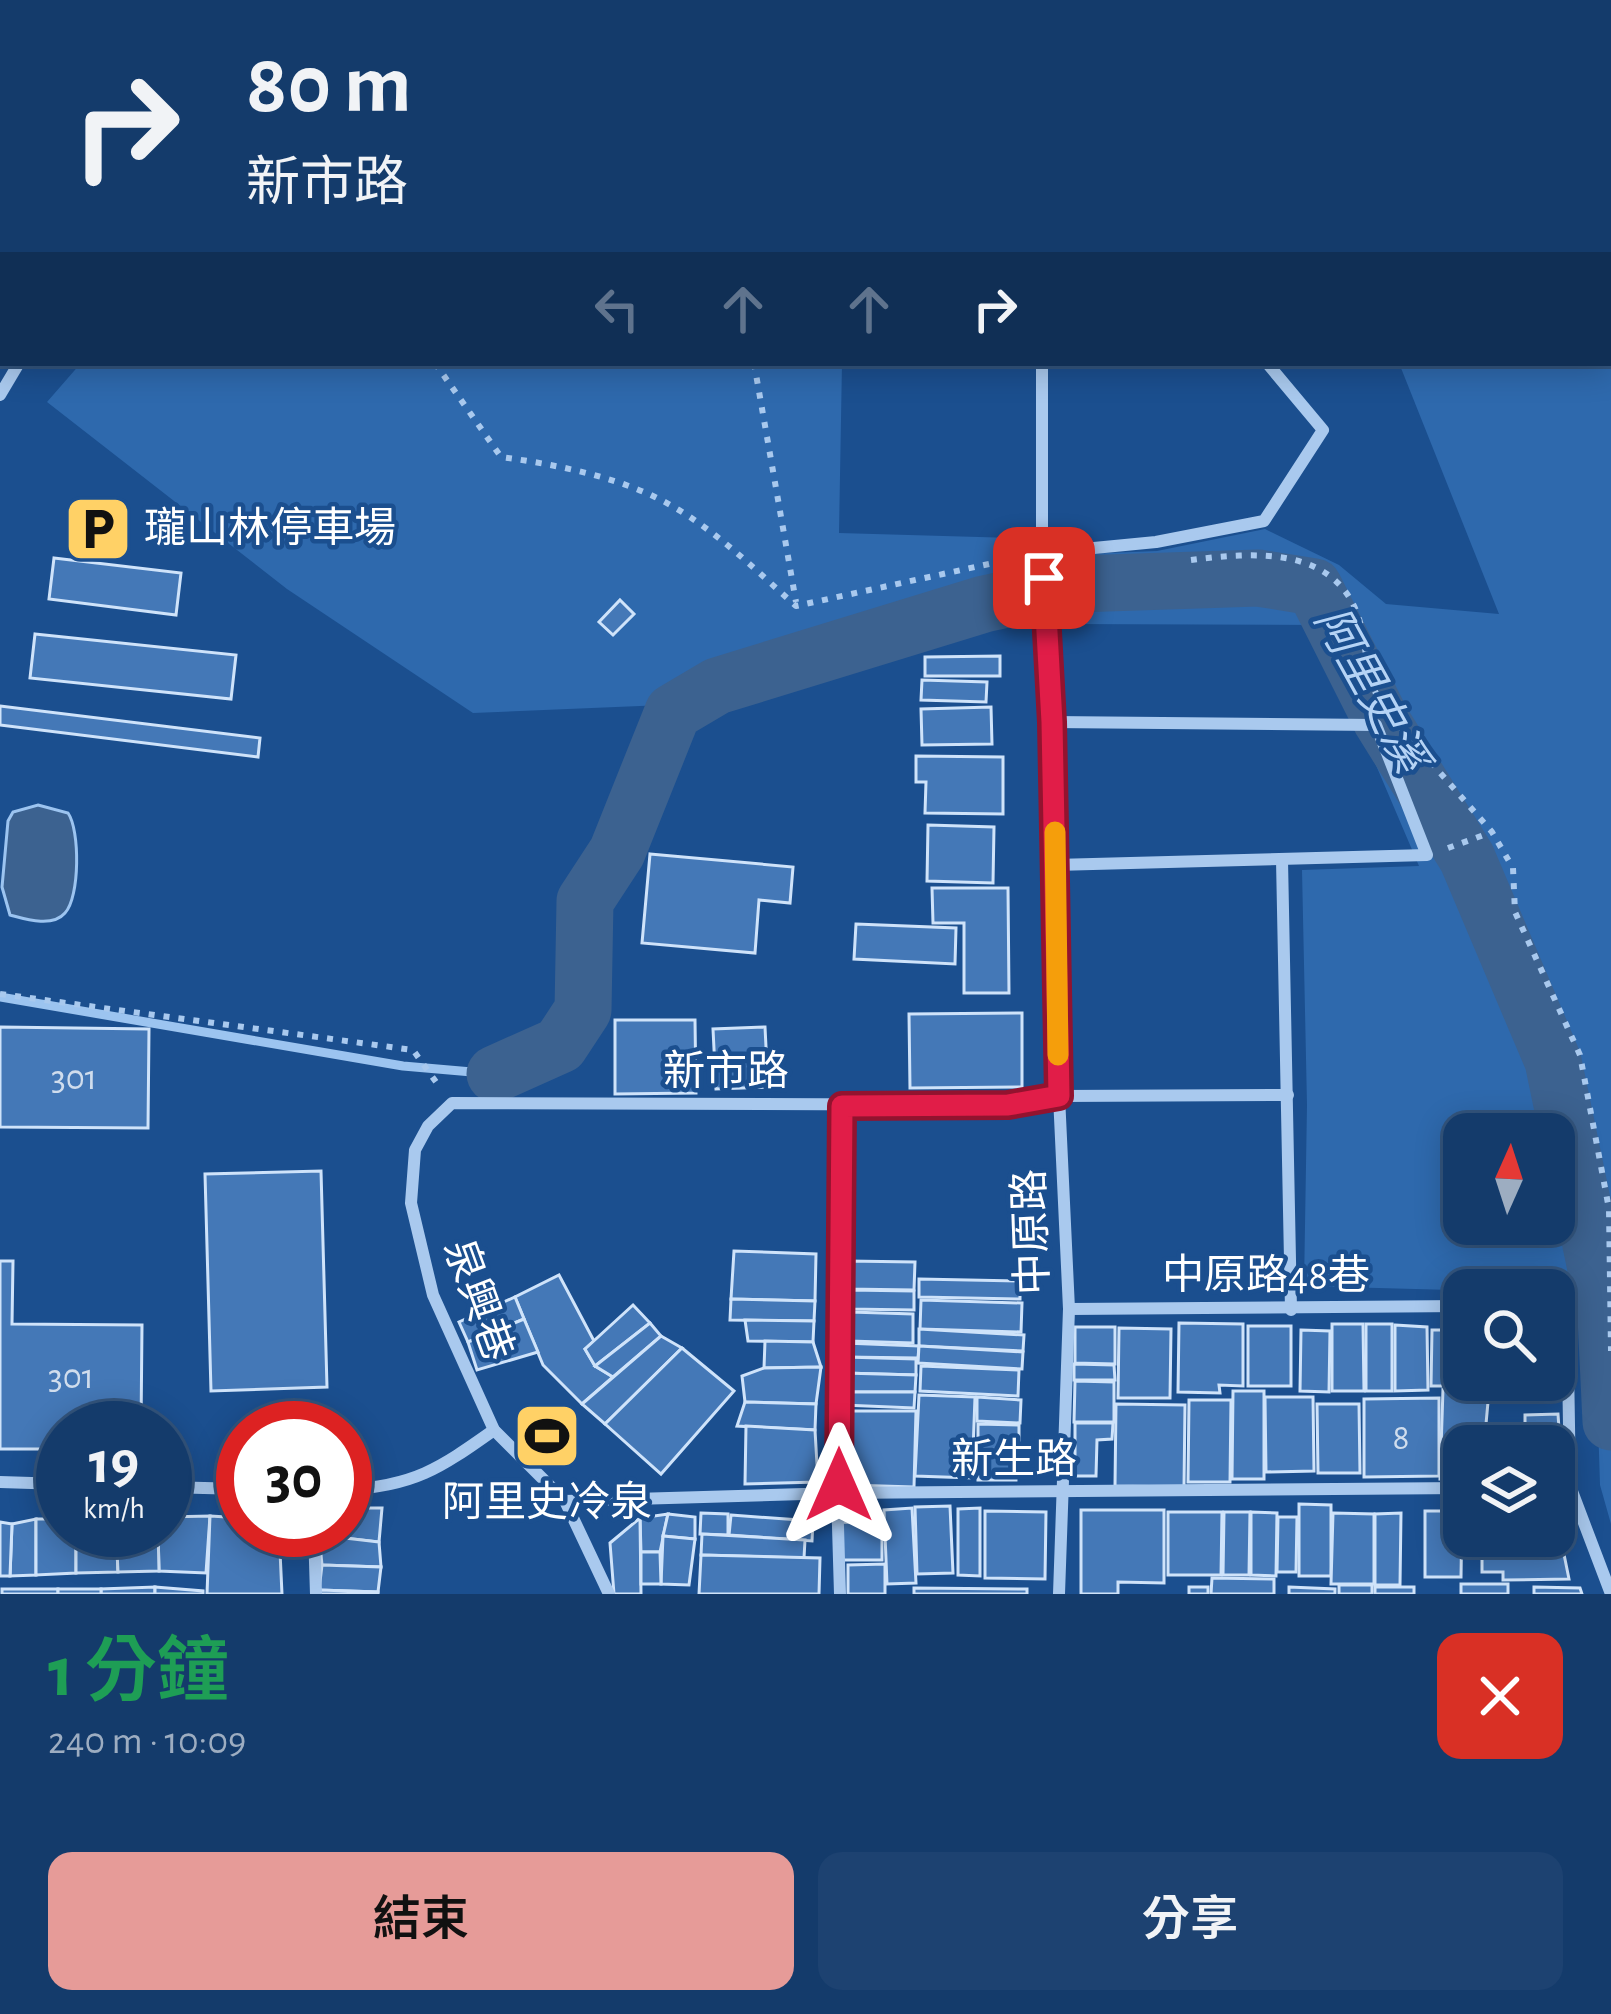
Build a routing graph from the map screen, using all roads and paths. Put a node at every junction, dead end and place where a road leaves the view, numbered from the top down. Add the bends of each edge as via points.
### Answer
1 (17, 366) edge
2 (437, 366) edge
3 (755, 366) edge
4 (1042, 366) edge
5 (1269, 366) edge
6 (0, 395) edge
7 (1042, 553) junction
8 (1233, 555) dead end
9 (796, 606) junction
10 (1052, 722) junction
11 (1492, 832) junction
12 (1453, 846) dead end
13 (1282, 860) junction
14 (1055, 866) junction
15 (0, 994) edge
16 (1288, 1095) junction
17 (1059, 1096) junction
18 (452, 1103) junction
19 (842, 1106) junction
20 (1609, 1305) edge
21 (1443, 1306) edge
22 (1069, 1309) junction
23 (1291, 1310) junction
24 (1611, 1351) edge
25 (494, 1430) junction
26 (0, 1482) edge
27 (36, 1483) edge
28 (372, 1488) edge
29 (1443, 1488) edge
30 (1062, 1492) junction
31 (837, 1493) junction
32 (1575, 1499) edge
33 (565, 1502) junction
34 (315, 1557) edge
35 (316, 1594) edge
36 (609, 1594) edge
37 (840, 1594) edge
38 (1059, 1594) edge
39 (1611, 1594) edge

1 - 6 street
2 - 9 path via 501,457 553,464 654,496 717,536
3 - 9 path
4 - 7 street, 中原路
5 - 7 street via 1322,430 1264,521
7 - 9 path
7 - 10 street, 中原路
8 - 11 path via 1307,560 1339,584 1359,617 1371,688
10 - 13 street via 1376,725 1427,855
10 - 14 street, 中原路
11 - 12 path
11 - 20 path via 1513,868 1515,912 1580,1055 1609,1209
13 - 14 street
13 - 16 street
14 - 17 street, 中原路
15 - 18 path via 413,1050
16 - 17 street, 新市路
16 - 23 street
17 - 19 street, 新市路 via 1008,1105
17 - 22 street, 中原路
18 - 19 street, 新市路
18 - 25 street, 泉興巷 via 415,1150 411,1202 433,1295
19 - 31 street
20 - 24 path
21 - 23 street, 中原路48巷
22 - 23 street, 中原路48巷
22 - 30 street, 中原路
25 - 28 street via 447,1463
25 - 33 street, 泉興巷
26 - 27 street
29 - 30 street, 新生路
30 - 31 street, 新生路
30 - 38 street, 中原路
31 - 33 street, 新生路
31 - 37 street
32 - 39 street
33 - 36 street, 泉興巷
34 - 35 street

